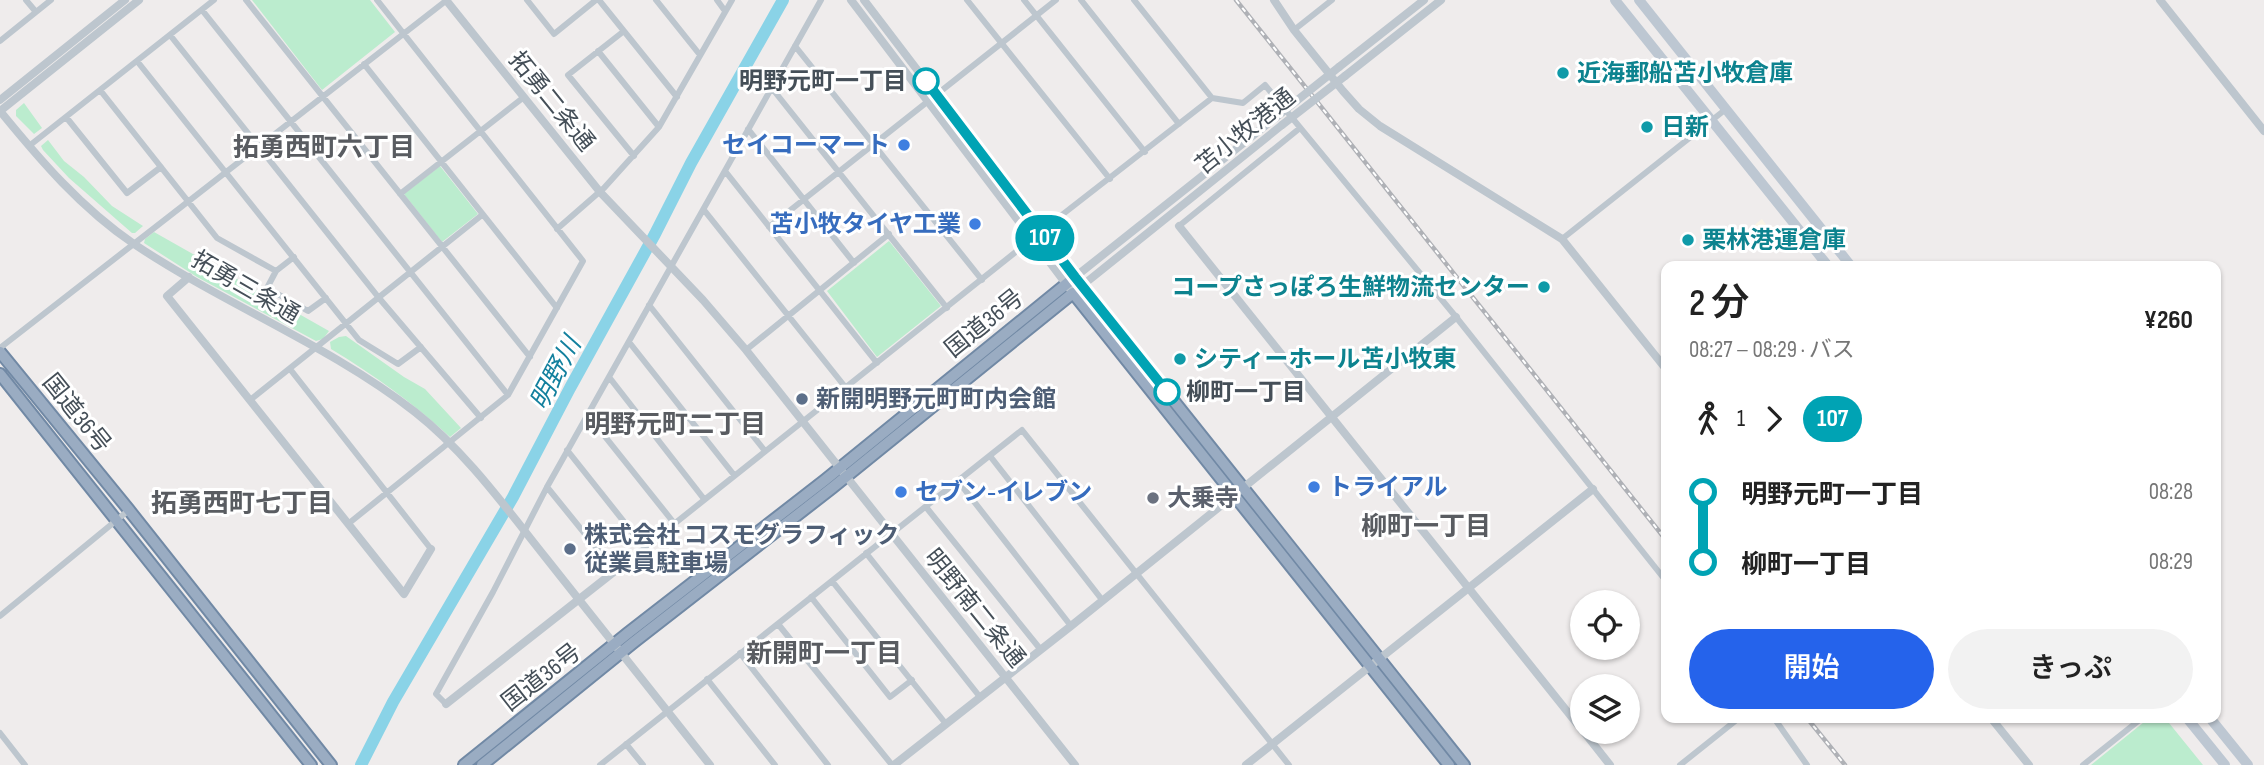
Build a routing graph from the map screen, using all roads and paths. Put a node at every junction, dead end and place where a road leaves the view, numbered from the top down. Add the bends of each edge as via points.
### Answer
1 (26, 0) edge
2 (51, 0) edge
3 (125, 0) edge
4 (139, 0) edge
5 (214, 0) edge
6 (246, 0) edge
7 (377, 0) edge
8 (446, 0) edge
9 (527, 0) edge
10 (597, 0) edge
11 (656, 0) edge
12 (717, 0) edge
13 (732, 0) edge
14 (821, 0) edge
15 (851, 0) edge
16 (864, 0) edge
17 (967, 0) edge
18 (1024, 0) edge
19 (1056, 0) edge
20 (1082, 0) edge
21 (1134, 0) edge
22 (1274, 0) edge
23 (1332, 0) edge
24 (1423, 0) edge
25 (1441, 0) edge
26 (1615, 0) edge
27 (1639, 0) edge
28 (2160, 0) edge
29 (202, 10) junction
30 (726, 11) junction
31 (36, 12) junction
32 (1036, 16) junction
33 (1294, 30) junction
34 (624, 31) junction
35 (404, 34) junction
36 (170, 35) junction
37 (1, 38) edge
38 (1001, 43) junction
39 (796, 46) junction
40 (598, 51) junction
41 (700, 55) junction
42 (137, 61) junction
43 (364, 64) junction
44 (772, 87) junction
45 (100, 90) junction
46 (936, 94) junction
47 (323, 95) junction
48 (524, 97) junction
49 (677, 97) junction
50 (1212, 98) junction
51 (0, 100) edge
52 (928, 100) junction
53 (1726, 109) junction
54 (0, 111) edge
55 (66, 117) junction
56 (1712, 120) junction
57 (291, 122) junction
58 (1179, 124) junction
59 (659, 127) junction
60 (1300, 128) junction
61 (748, 130) junction
62 (480, 131) junction
63 (2264, 131) edge
64 (874, 143) junction
65 (29, 146) junction
66 (258, 147) junction
67 (1145, 152) junction
68 (634, 156) junction
69 (440, 162) junction
70 (161, 167) junction
71 (725, 171) junction
72 (839, 171) junction
73 (226, 172) junction
74 (1110, 179) junction
75 (1004, 183) junction
76 (995, 190) junction
77 (600, 192) junction
78 (400, 194) junction
79 (804, 199) junction
80 (188, 201) junction
81 (704, 210) junction
82 (482, 215) junction
83 (1179, 226) joint
84 (769, 227) junction
85 (557, 229) junction
86 (1040, 232) junction
87 (889, 234) junction
88 (1032, 239) junction
89 (1562, 239) junction
90 (133, 243) junction
91 (442, 247) junction
92 (294, 257) junction
93 (1824, 261) edge
94 (1847, 261) edge
95 (668, 263) junction
96 (854, 263) junction
97 (276, 271) junction
98 (411, 272) junction
99 (189, 276) junction
100 (982, 280) junction
101 (1074, 285) junction
102 (819, 290) junction
103 (326, 298) junction
104 (379, 298) junction
105 (649, 305) junction
106 (947, 307) junction
107 (557, 309) junction
108 (788, 315) junction
109 (1456, 317) junction
110 (347, 324) junction
111 (629, 342) junction
112 (421, 347) junction
113 (317, 348) junction
114 (0, 350) edge
115 (746, 350) junction
116 (530, 358) junction
117 (877, 363) junction
118 (1661, 363) edge
119 (290, 369) junction
120 (0, 374) edge
121 (609, 377) junction
122 (846, 388) junction
123 (508, 395) junction
124 (250, 400) junction
125 (587, 414) junction
126 (1333, 417) junction
127 (481, 418) junction
128 (803, 422) junction
129 (450, 444) junction
130 (567, 450) junction
131 (765, 451) junction
132 (990, 456) junction
133 (842, 472) junction
134 (734, 475) junction
135 (958, 481) junction
136 (547, 487) junction
137 (1593, 489) junction
138 (1239, 492) junction
139 (387, 493) junction
140 (704, 499) junction
141 (926, 507) junction
142 (129, 510) junction
143 (117, 520) junction
144 (674, 523) junction
145 (348, 524) junction
146 (525, 532) junction
147 (890, 533) junction
148 (644, 547) junction
149 (431, 549) joint
150 (866, 553) junction
151 (615, 571) junction
152 (1137, 573) junction
153 (1661, 575) edge
154 (831, 580) junction
155 (1469, 588) junction
156 (811, 597) junction
157 (579, 600) junction
158 (1103, 601) junction
159 (0, 616) edge
160 (778, 624) junction
161 (1072, 626) junction
162 (618, 649) junction
163 (1041, 650) junction
164 (740, 653) junction
165 (1375, 663) junction
166 (1006, 678) junction
167 (707, 679) junction
168 (912, 680) junction
169 (980, 697) junction
170 (446, 704) joint
171 (667, 711) junction
172 (1570, 715) edge
173 (1733, 723) edge
174 (1778, 723) edge
175 (1995, 723) edge
176 (2136, 723) edge
177 (2191, 723) edge
178 (2214, 723) edge
179 (946, 724) junction
180 (0, 733) edge
181 (626, 744) junction
182 (1273, 744) junction
183 (1593, 744) edge
184 (25, 765) edge
185 (311, 765) edge
186 (331, 765) edge
187 (464, 765) edge
188 (482, 765) edge
189 (600, 765) edge
190 (643, 765) edge
191 (710, 765) edge
192 (775, 765) edge
193 (828, 765) edge
194 (893, 765) edge
195 (1075, 765) edge
196 (1246, 765) edge
197 (1289, 765) edge
198 (1449, 765) edge
199 (1464, 765) edge
200 (1610, 765) edge
201 (1680, 765) edge
202 (1807, 765) edge
203 (2029, 765) edge
204 (2083, 765) edge
205 (2225, 765) edge
206 (2248, 765) edge

1 - 31 street
2 - 31 street
3 - 51 street
4 - 54 street
5 - 29 street
6 - 47 street
7 - 35 street
8 - 35 street
8 - 48 street, 拓勇二条通
9 - 10 street via 554,34
10 - 34 street
11 - 41 street
12 - 30 street
13 - 30 street
14 - 39 street
15 - 52 street
16 - 46 street
17 - 38 street
18 - 32 street
19 - 32 street
20 - 58 street
21 - 50 street
22 - 33 street
23 - 33 street
24 - 101 street, 苫小牧港通, bridge
25 - 101 street, 苫小牧港通, bridge
26 - 56 main road
27 - 53 main road
28 - 63 street
29 - 36 street
29 - 57 street
30 - 41 street
31 - 37 street
32 - 38 street
32 - 67 street
33 - 89 street via 1359,109 1380,126
34 - 40 street
34 - 49 street
35 - 43 street
35 - 62 street
36 - 42 street
36 - 66 street
38 - 46 street
38 - 74 street
39 - 44 street
39 - 64 street
40 - 59 street
40 - 68 street via 568,75
41 - 49 street
42 - 45 street
42 - 73 street
43 - 47 street
43 - 69 street
44 - 61 street
44 - 72 street
45 - 55 street
45 - 70 street
46 - 52 street
46 - 75 street
47 - 57 street
47 - 78 street
48 - 62 street
48 - 77 street, 拓勇二条通
49 - 59 street
50 - 58 street
50 - 60 street via 1243,103 1265,85
52 - 64 street
52 - 76 street
53 - 56 street
53 - 94 main road
54 - 65 street, 拓勇三条通
55 - 65 street
55 - 70 street via 127,193
56 - 89 street
56 - 93 main road
57 - 66 street
57 - 98 street
58 - 67 street
59 - 68 street
60 - 83 street
60 - 109 street
61 - 71 street
61 - 79 street
62 - 69 street
62 - 85 street
64 - 72 street
64 - 100 street
65 - 90 street, 拓勇三条通 via 75,197
66 - 73 street
66 - 104 street
67 - 74 street
68 - 77 street
69 - 78 street
69 - 82 street
70 - 80 street
71 - 81 street
71 - 84 street
72 - 79 street
72 - 87 street
73 - 80 street
73 - 92 street
74 - 86 street
75 - 76 street
75 - 86 street
76 - 88 street
77 - 85 street
77 - 95 street, 拓勇二条通
78 - 91 street
79 - 84 street
79 - 96 street
80 - 90 street
80 - 97 street via 218,238
81 - 95 street
81 - 108 street
82 - 91 street
82 - 107 street
83 - 126 street
84 - 102 street
85 - 107 street via 583,261
86 - 101 street
87 - 96 street
87 - 106 street
88 - 100 street
88 - 101 street
89 - 118 street
90 - 99 street, 拓勇三条通
90 - 114 street
91 - 98 street
91 - 116 street
92 - 97 street
92 - 103 street
95 - 105 street
95 - 115 street
96 - 102 street
97 - 103 street via 267,288 309,311
98 - 104 street
98 - 123 street
99 - 113 street, 拓勇三条通
99 - 124 street via 167,296
100 - 106 street
101 - 133 highway, 国道36号
101 - 138 highway
102 - 108 street
102 - 117 street
103 - 110 street
104 - 110 street
104 - 112 street
105 - 111 street
105 - 131 street
106 - 117 street
107 - 116 street
108 - 115 street
108 - 122 street
109 - 126 street
109 - 137 street
110 - 112 street via 359,340 398,364
110 - 113 street
111 - 121 street
111 - 134 street
112 - 127 street
113 - 119 street
113 - 129 street, 拓勇三条通 via 382,387
114 - 142 highway, 国道36号
115 - 128 street
116 - 123 street
117 - 122 street
119 - 124 street
119 - 139 street
120 - 143 highway, 国道36号
121 - 125 street
121 - 140 street
122 - 128 street
123 - 127 street
124 - 145 street
125 - 130 street
125 - 144 street
126 - 138 street
126 - 155 street
127 - 129 street
128 - 131 street
128 - 133 street
129 - 139 street
129 - 146 street, 拓勇三条通
130 - 136 street
130 - 148 street
131 - 134 street
132 - 135 street
132 - 152 street via 1022,430
132 - 158 street
133 - 147 street, 明野南二条通
133 - 162 highway, 国道36号
134 - 140 street
135 - 141 street
135 - 161 street
136 - 146 street
136 - 151 street
137 - 153 street
137 - 155 street
138 - 152 street
138 - 165 highway
139 - 145 street
139 - 149 street
140 - 144 street
141 - 147 street
141 - 163 street
142 - 143 street
142 - 186 highway, 国道36号
143 - 159 street
143 - 185 highway, 国道36号
144 - 148 street
145 - 149 street via 404,594
146 - 157 street
146 - 170 street via 436,694
147 - 150 street
147 - 166 street, 明野南二条通
148 - 151 street
150 - 154 street
150 - 169 street
151 - 157 street
152 - 158 street
152 - 182 street
154 - 156 street
154 - 168 street
155 - 165 street
155 - 172 street
156 - 160 street
156 - 168 street via 890,697
157 - 162 street
157 - 170 street
158 - 161 street
160 - 164 street
160 - 194 street
161 - 163 street
162 - 171 street
162 - 187 highway, 国道36号
162 - 188 highway, 国道36号
163 - 166 street
164 - 167 street
164 - 193 street
165 - 182 street
165 - 198 highway
165 - 199 highway
166 - 169 street
166 - 195 street, 明野南二条通
167 - 171 street
167 - 192 street
168 - 179 street
169 - 179 street
171 - 181 street
171 - 191 street
173 - 201 street
174 - 202 street
175 - 203 street
176 - 204 street
177 - 205 main road
178 - 206 main road
179 - 194 street
180 - 184 street
181 - 189 street
181 - 190 street
182 - 196 street
182 - 197 street
183 - 200 street

